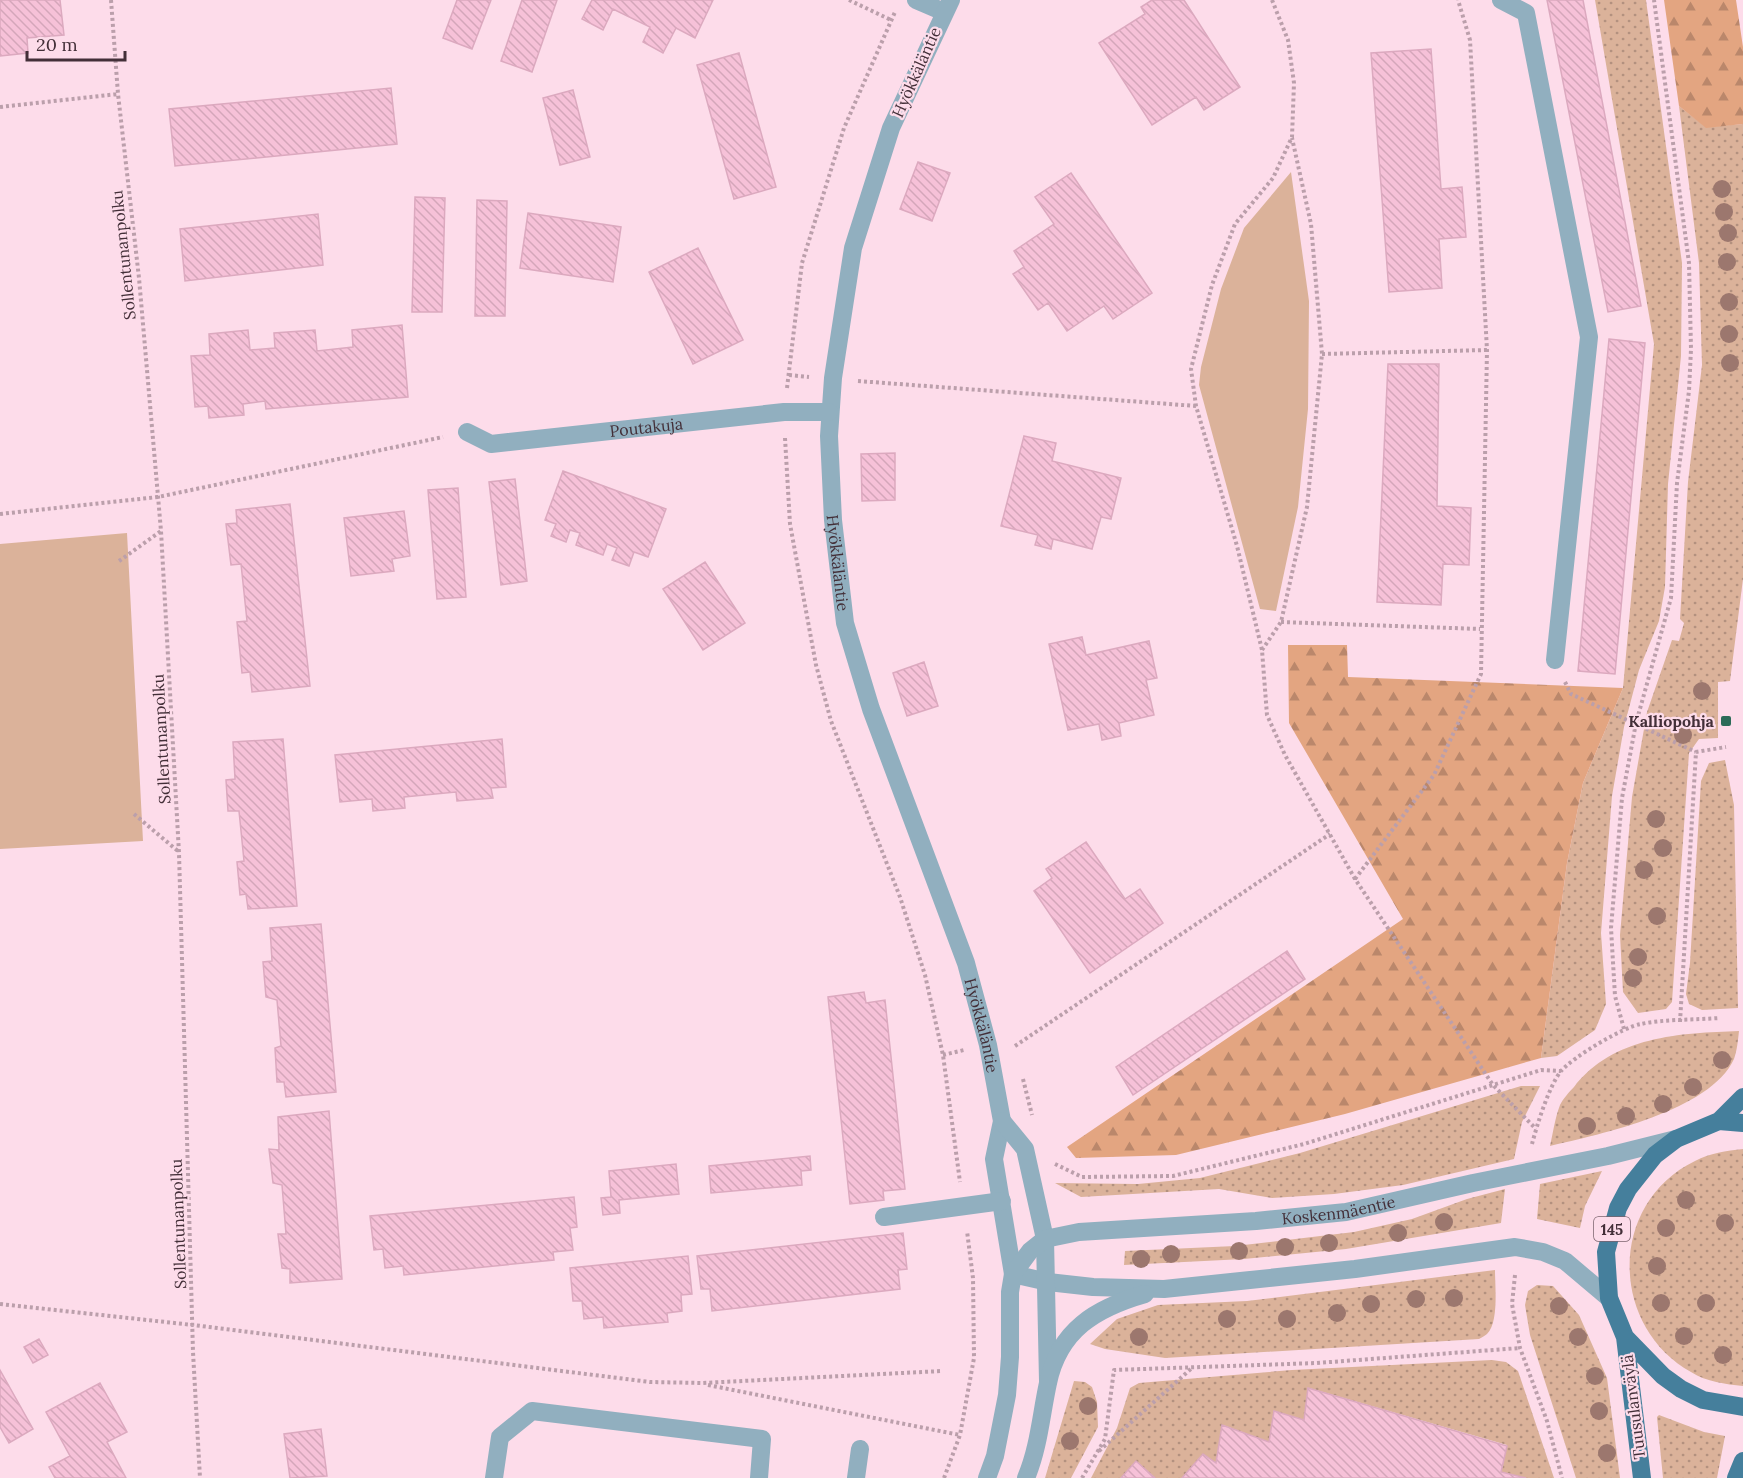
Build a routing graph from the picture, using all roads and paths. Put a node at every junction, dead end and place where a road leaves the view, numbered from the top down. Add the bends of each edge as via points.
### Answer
1 (111, 0) edge
2 (849, 0) edge
3 (916, 0) edge
4 (1272, 0) edge
5 (1458, 0) edge
6 (1501, 0) edge
7 (1654, 0) edge
8 (947, 6) edge
9 (891, 20) dead end
10 (118, 94) junction
11 (0, 107) edge
12 (1292, 137) junction
13 (1487, 350) junction
14 (1322, 354) junction
15 (789, 375) dead end
16 (832, 378) junction
17 (1196, 406) junction
18 (829, 412) junction
19 (467, 432) joint
20 (158, 497) junction
21 (0, 514) edge
22 (161, 531) junction
23 (119, 561) dead end
24 (1281, 622) junction
25 (1480, 629) junction
26 (1262, 651) junction
27 (1555, 660) joint
28 (1636, 723) junction
29 (1726, 747) dead end
30 (1696, 752) junction
31 (134, 814) dead end
32 (1330, 834) junction
33 (179, 853) junction
34 (1355, 879) junction
35 (1719, 1018) dead end
36 (1680, 1022) junction
37 (1624, 1029) junction
38 (988, 1045) junction
39 (1015, 1046) junction
40 (1017, 1056) dead end
41 (1562, 1071) junction
42 (1022, 1076) dead end
43 (1493, 1085) junction
44 (1743, 1097) edge
45 (1032, 1116) dead end
46 (1002, 1121) junction
47 (1719, 1121) junction
48 (1743, 1123) edge
49 (1536, 1129) junction
50 (1676, 1139) junction
51 (1530, 1154) dead end
52 (1052, 1162) dead end
53 (1002, 1201) junction
54 (964, 1206) junction
55 (885, 1217) dead end
56 (1046, 1239) junction
57 (1013, 1274) junction
58 (1515, 1275) dead end
59 (1048, 1281) junction
60 (1164, 1289) junction
61 (1609, 1298) junction
62 (0, 1304) edge
63 (193, 1325) junction
64 (1625, 1337) junction
65 (1520, 1348) junction
66 (1194, 1367) junction
67 (942, 1371) dead end
68 (1048, 1381) junction
69 (702, 1383) junction
70 (1743, 1407) edge
71 (960, 1435) junction
72 (860, 1449) dead end
73 (1096, 1453) junction
74 (1743, 1461) edge
75 (200, 1478) edge
76 (494, 1478) edge
77 (759, 1478) edge
78 (856, 1478) edge
79 (944, 1478) edge
80 (987, 1478) edge
81 (1026, 1478) edge
82 (1082, 1478) edge
83 (1562, 1478) edge
84 (1642, 1478) edge
85 (1736, 1478) edge

1 - 10 path, Sollentunanpolku
2 - 9 path
3 - 8 street
4 - 12 path via 1288,40 1294,83
5 - 13 path via 1470,40
6 - 27 street via 1526,13 1589,337
7 - 28 path via 1689,264 1691,349 1677,483 1671,598
8 - 16 street, Hyökkäläntie via 891,128 853,248
10 - 11 path
10 - 20 path, Sollentunanpolku
12 - 14 path via 1311,224
12 - 17 path via 1273,178 1235,224 1212,285 1191,369
13 - 14 path
13 - 25 path
14 - 24 path via 1307,507
15 - 16 path
16 - 17 path
16 - 18 street, Hyökkäläntie
17 - 26 path via 1237,546
18 - 19 street, Poutakuja via 784,412 491,444
18 - 38 street, Hyökkäläntie via 833,520 845,623 871,709 966,963
19 - 20 path
20 - 21 path
20 - 22 path, Sollentunanpolku
22 - 23 path
22 - 33 path, Sollentunanpolku
24 - 25 path
24 - 26 path
25 - 34 path via 1481,674 1434,775
26 - 32 path via 1267,715
27 - 28 path via 1570,694
28 - 30 path
28 - 37 path via 1622,798 1611,928 1615,996
29 - 30 path
30 - 36 path
31 - 33 path
32 - 34 path
32 - 39 path
33 - 63 path, Sollentunanpolku
34 - 43 path
35 - 36 path
36 - 37 path
37 - 41 path
38 - 39 path via 1013,1039
38 - 46 street, Hyökkäläntie
38 - 54 path via 943,1055
39 - 40 path
41 - 43 path via 1541,1070
41 - 49 path
42 - 45 path
43 - 49 path
43 - 52 path via 1304,1144 1173,1176 1082,1177
44 - 47 main road, 145
46 - 53 street, Hyökkäläntie via 994,1159
46 - 56 street, Hyökkäläntie via 1025,1149
47 - 48 main road, 145
47 - 50 main road, 145
49 - 51 path
50 - 56 street, Koskenmäentie via 1346,1212 1079,1232
50 - 61 main road, 145 via 1642,1170 1618,1208 1606,1252
53 - 54 street
53 - 57 street, Hyökkäläntie
54 - 55 street
54 - 71 path via 973,1278 974,1358
56 - 57 street via 1030,1251
56 - 59 street, Hyökkäläntie
57 - 59 street
57 - 80 street via 1007,1395
58 - 65 path via 1512,1304
59 - 60 street
59 - 68 street, Hyökkäläntie
60 - 61 street via 1515,1247 1543,1252 1565,1262
60 - 68 street via 1117,1302 1088,1318 1067,1338
61 - 64 main road, 145
62 - 63 path
63 - 69 path via 650,1382
63 - 75 path, Sollentunanpolku
64 - 70 main road, 145 via 1681,1389 1703,1400
64 - 84 main road, Tuusulanväylä / 145
65 - 66 path via 1317,1363
65 - 83 path via 1547,1421
66 - 73 path
66 - 73 path via 1114,1370 1105,1439
67 - 69 path
68 - 81 street via 1039,1441
69 - 71 path
71 - 79 path
72 - 78 street
73 - 82 path
74 - 85 main road
76 - 77 street via 500,1437 532,1411 762,1439

